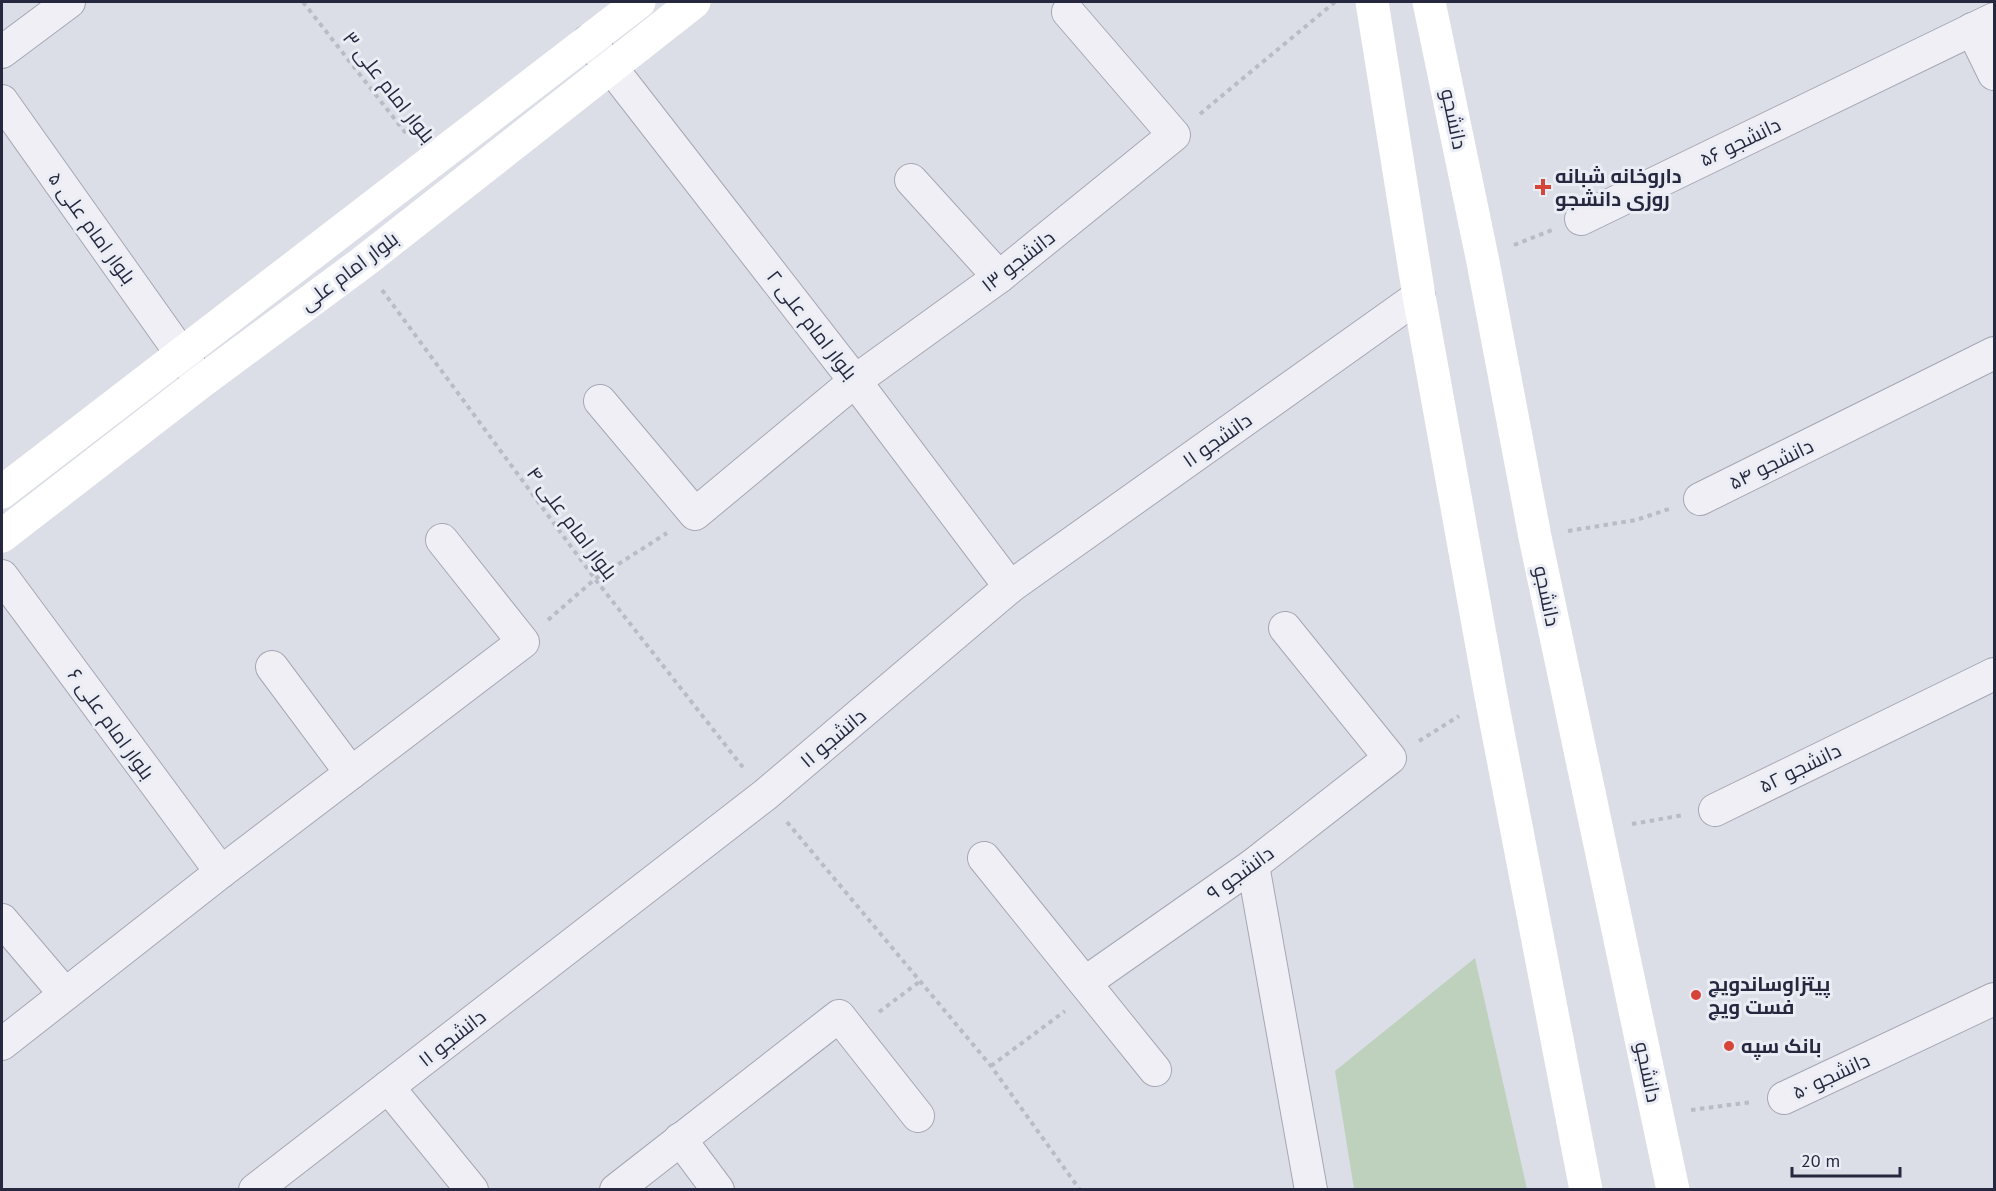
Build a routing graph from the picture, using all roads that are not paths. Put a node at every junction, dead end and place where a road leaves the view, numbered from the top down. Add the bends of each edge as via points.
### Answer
1 (69, 2) edge
2 (639, 2) edge
3 (694, 2) edge
4 (1372, 2) edge
5 (1429, 2) edge
6 (1068, 12) dead end
7 (1983, 24) edge
8 (588, 41) junction
9 (2, 52) edge
10 (610, 66) junction
11 (1995, 74) edge
12 (2, 101) edge
13 (911, 180) dead end
14 (1581, 219) road end
15 (999, 277) junction
16 (1419, 296) junction
17 (1995, 353) edge
18 (183, 354) junction
19 (855, 381) junction
20 (201, 382) junction
21 (600, 401) dead end
22 (2, 492) edge
23 (1700, 499) road end
24 (2, 536) edge
25 (442, 540) dead end
26 (2, 576) edge
27 (1010, 586) junction
28 (1285, 628) dead end
29 (272, 667) dead end
30 (1995, 674) edge
31 (351, 773) junction
32 (1715, 810) road end
33 (984, 858) dead end
34 (1253, 865) junction
35 (221, 872) junction
36 (2, 920) edge
37 (1089, 987) junction
38 (65, 994) junction
39 (1995, 999) edge
40 (2, 1044) edge
41 (1155, 1070) dead end
42 (388, 1087) junction
43 (1784, 1098) road end
44 (918, 1116) dead end
45 (680, 1140) junction
46 (255, 1190) edge
47 (472, 1190) edge
48 (616, 1190) edge
49 (718, 1190) edge
50 (1311, 1190) edge
51 (1586, 1190) edge
52 (1672, 1190) edge

1 - 9 street
2 - 8 main road, بلوار امام علی
3 - 10 main road, بلوار امام علی
4 - 16 main road
5 - 52 main road, دانشجو via 1534,537
6 - 15 street, دانشجو ۱۳ via 1174,135
7 - 11 street
7 - 14 street, دانشجو ۵۶
8 - 10 street, بلوار امام علی ۲
8 - 18 main road, بلوار امام علی
10 - 19 street, بلوار امام علی ۲
10 - 20 main road, بلوار امام علی via 362,263
12 - 18 street, بلوار امام علی ۵
13 - 15 street
15 - 19 street, دانشجو ۱۳
16 - 27 street, دانشجو ۱۱
16 - 51 main road
17 - 23 street, دانشجو ۵۴
18 - 20 street, بلوار امام علی ۵
18 - 22 main road, بلوار امام علی
19 - 21 street, دانشجو ۱۳ via 695,514
19 - 27 street, بلوار امام علی ۲
20 - 24 main road, بلوار امام علی
25 - 31 street via 523,642
26 - 35 street, بلوار امام علی ۶
27 - 42 street, دانشجو ۱۱ via 765,795
28 - 34 street, دانشجو ۹ via 1390,758
29 - 31 street
30 - 32 street, دانشجو ۵۲
31 - 35 street
33 - 37 street
34 - 37 street, دانشجو ۹
34 - 50 street
35 - 38 street
36 - 38 street
37 - 41 street
38 - 40 street
39 - 43 street, دانشجو ۵۰
42 - 46 street, دانشجو ۱۱
42 - 47 street
44 - 45 street via 839,1016
45 - 48 street
45 - 49 street

